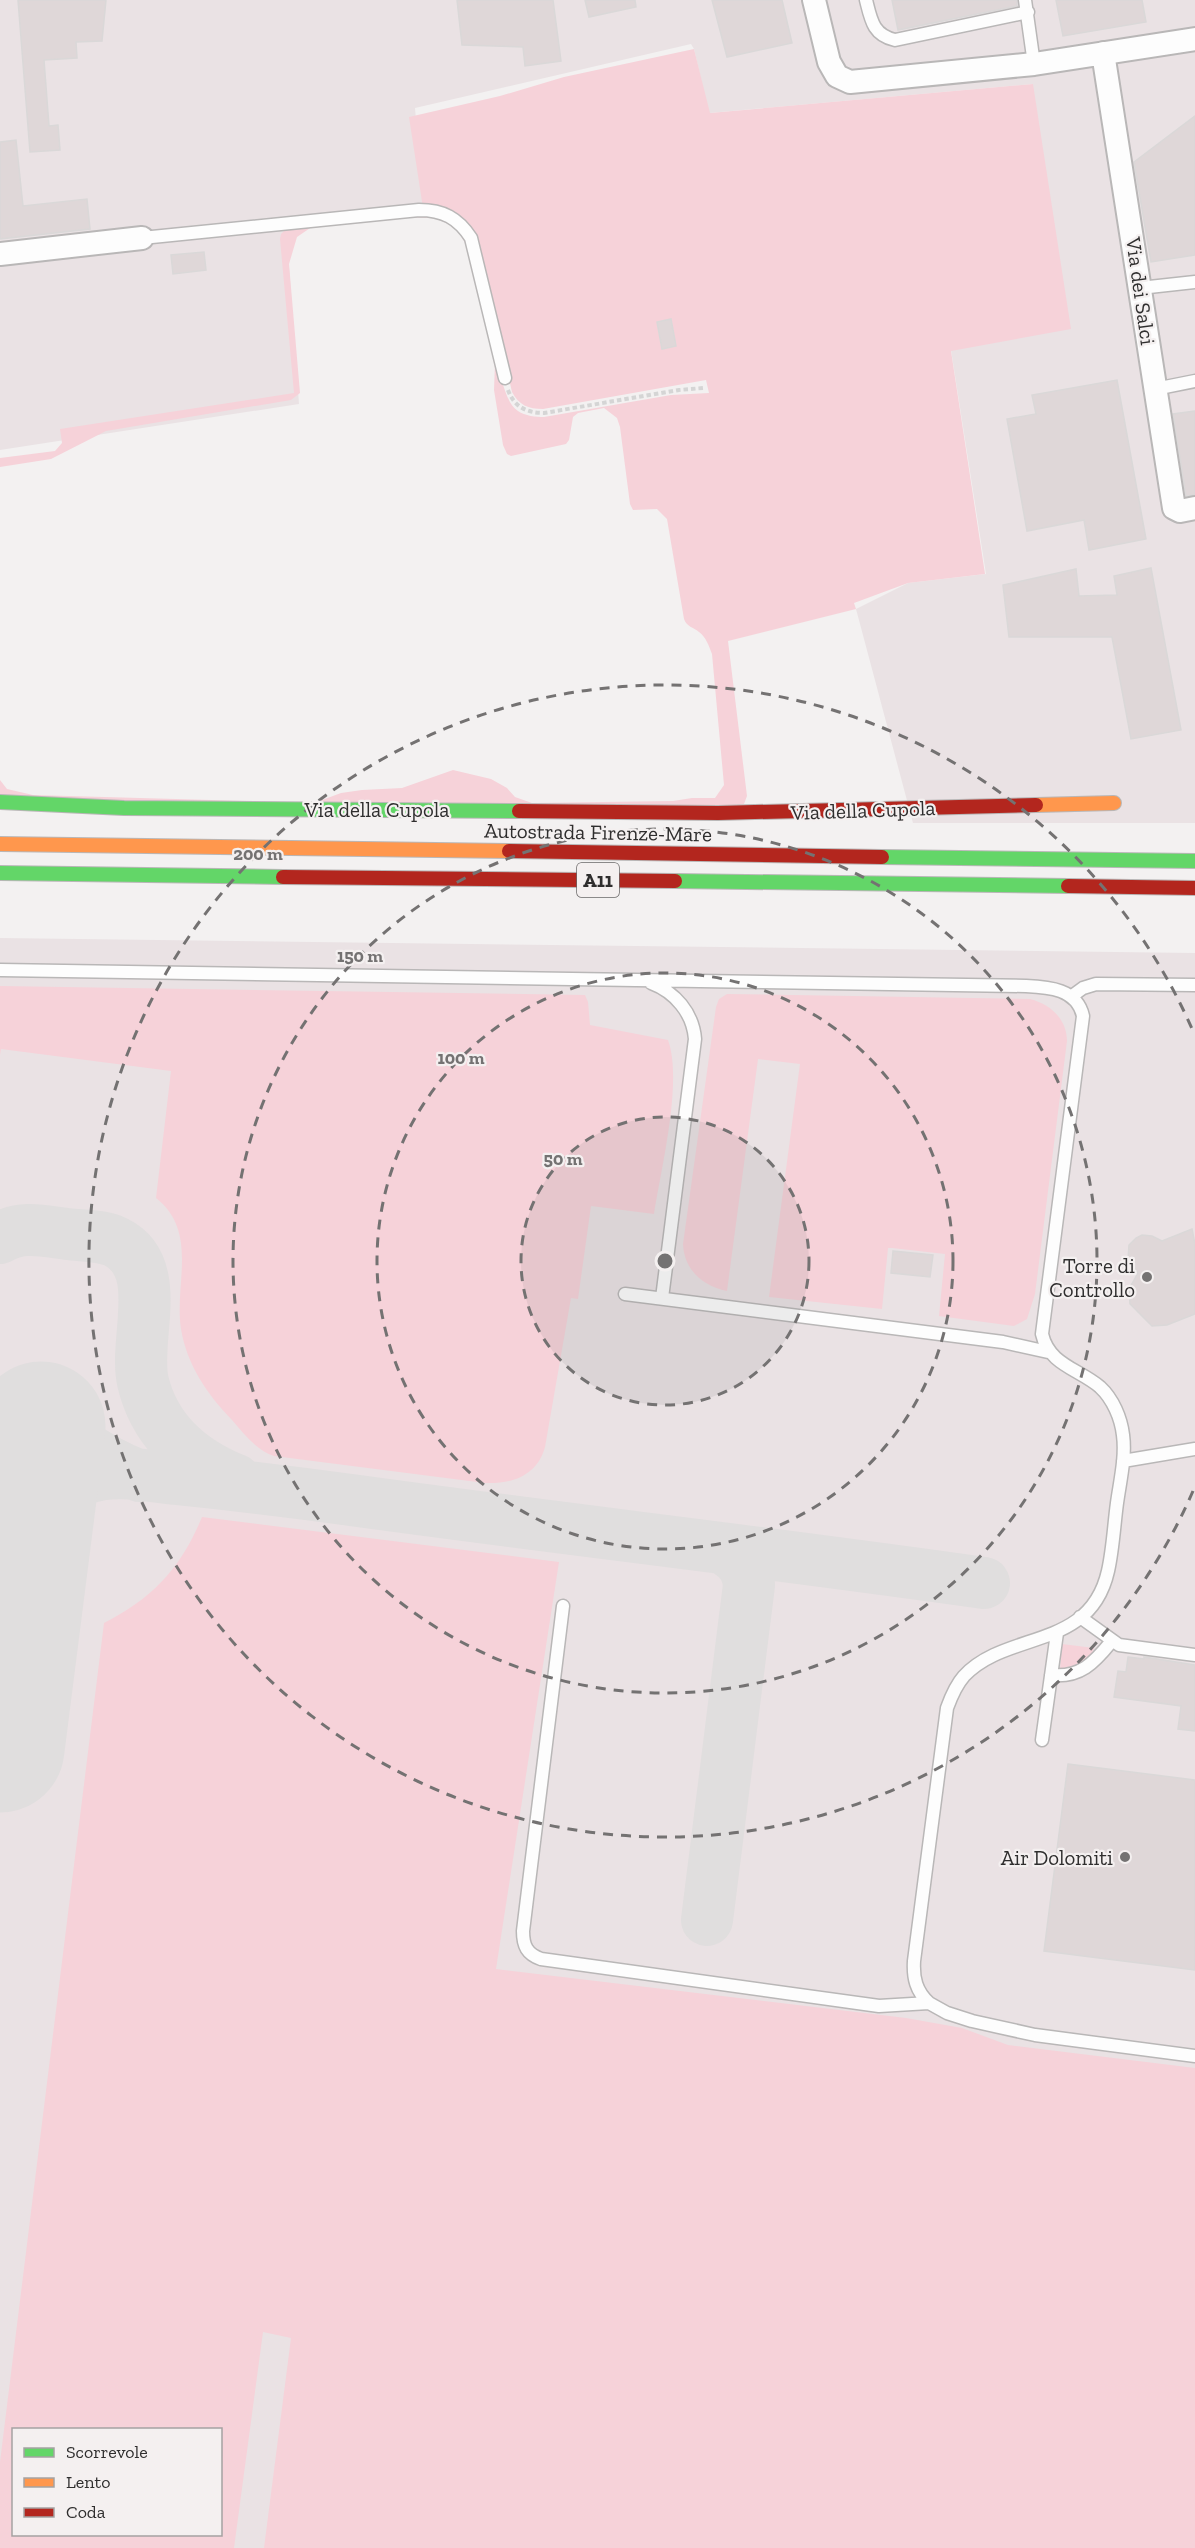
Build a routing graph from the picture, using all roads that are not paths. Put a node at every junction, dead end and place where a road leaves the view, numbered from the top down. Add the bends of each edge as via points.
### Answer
1 (814, 0) edge
2 (866, 0) edge
3 (1027, 6) edge
4 (1195, 39) edge
5 (1103, 53) junction
6 (1034, 64) junction
7 (142, 238) joint
8 (0, 254) edge
9 (1195, 282) edge
10 (1140, 288) junction
11 (505, 378) road end
12 (1195, 381) edge
13 (1155, 389) junction
14 (1195, 508) edge
15 (0, 802) edge
16 (1114, 803) dead end
17 (0, 844) edge
18 (1195, 861) edge
19 (0, 873) edge
20 (1195, 888) edge
21 (0, 970) edge
22 (645, 980) junction
23 (1195, 985) edge
24 (1072, 996) junction
25 (625, 1294) dead end
26 (662, 1299) junction
27 (1048, 1352) junction
28 (1195, 1449) edge
29 (1123, 1461) junction
30 (563, 1606) dead end
31 (1080, 1617) junction
32 (1057, 1633) junction
33 (1111, 1642) junction
34 (1195, 1655) edge
35 (1051, 1675) junction
36 (1042, 1740) dead end
37 (929, 2003) junction
38 (1195, 2056) edge

1 - 6 street via 829,62 843,80 863,82
2 - 3 lane via 872,25 884,38 895,40
3 - 6 lane
4 - 5 street
5 - 6 street
5 - 10 street, Via dei Salci
7 - 8 street
7 - 11 lane via 434,210 463,225 471,238
9 - 10 lane
10 - 13 street, Via dei Salci
12 - 13 lane
13 - 14 street, Via dei Salci via 1174,508
15 - 16 main road, Via della Cupola via 124,808 717,813
17 - 18 main road, Autostrada Firenze-Mare / A11
19 - 20 main road, A11
21 - 22 lane
22 - 24 lane via 1035,987
22 - 26 lane via 664,988 678,1000 692,1021 695,1039
23 - 24 lane via 1096,984
24 - 27 lane via 1083,1016 1042,1326
25 - 26 lane
26 - 27 lane via 1004,1342
27 - 29 lane via 1092,1381 1114,1406 1124,1436
28 - 29 lane
29 - 31 lane via 1105,1582
30 - 37 lane via 523,1931 523,1942 531,1955 879,2006
31 - 32 lane
31 - 33 lane
32 - 35 lane
32 - 37 lane via 975,1667 964,1677 947,1708 914,1961 917,1988
33 - 34 lane via 1128,1648
33 - 35 lane via 1078,1673
35 - 36 lane
37 - 38 lane via 947,2013 1024,2033

